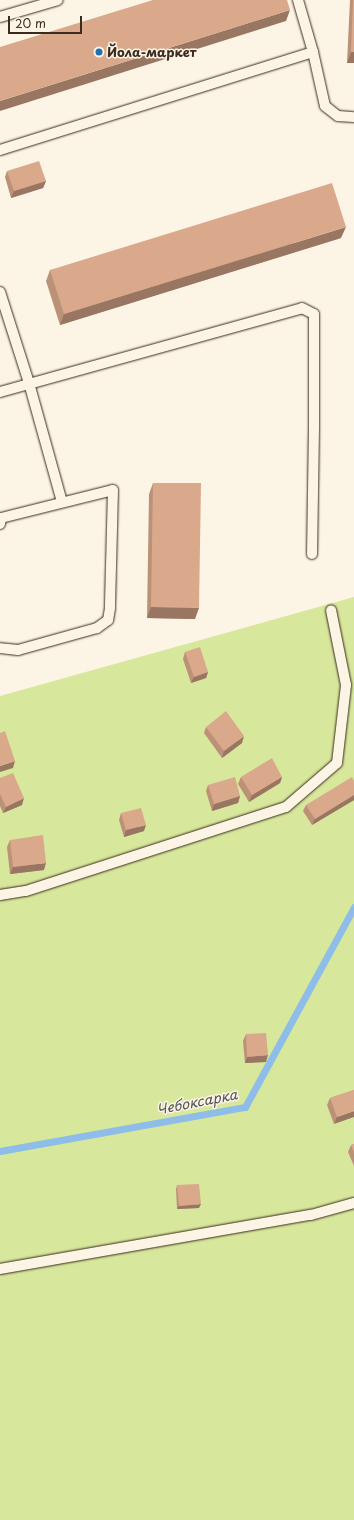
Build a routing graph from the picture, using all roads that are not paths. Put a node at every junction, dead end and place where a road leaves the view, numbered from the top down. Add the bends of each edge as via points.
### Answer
1 (58, 0) edge
2 (298, 0) edge
3 (0, 17) edge
4 (313, 52) junction
5 (354, 117) edge
6 (0, 150) edge
7 (0, 292) edge
8 (30, 383) junction
9 (0, 392) edge
10 (62, 502) junction
11 (0, 524) edge
12 (312, 554) dead end
13 (331, 610) dead end
14 (0, 648) edge
15 (0, 895) edge
16 (354, 1203) edge
17 (0, 1269) edge

1 - 3 lane
2 - 4 lane
4 - 5 lane via 325,106 338,116
4 - 6 lane
7 - 8 lane
8 - 9 lane
8 - 10 lane
8 - 12 lane via 302,308 314,314
10 - 11 lane via 1,518
10 - 14 lane via 114,490 108,620 97,628 18,650
13 - 15 lane via 346,685 336,763 286,807 26,892
16 - 17 lane via 311,1215

